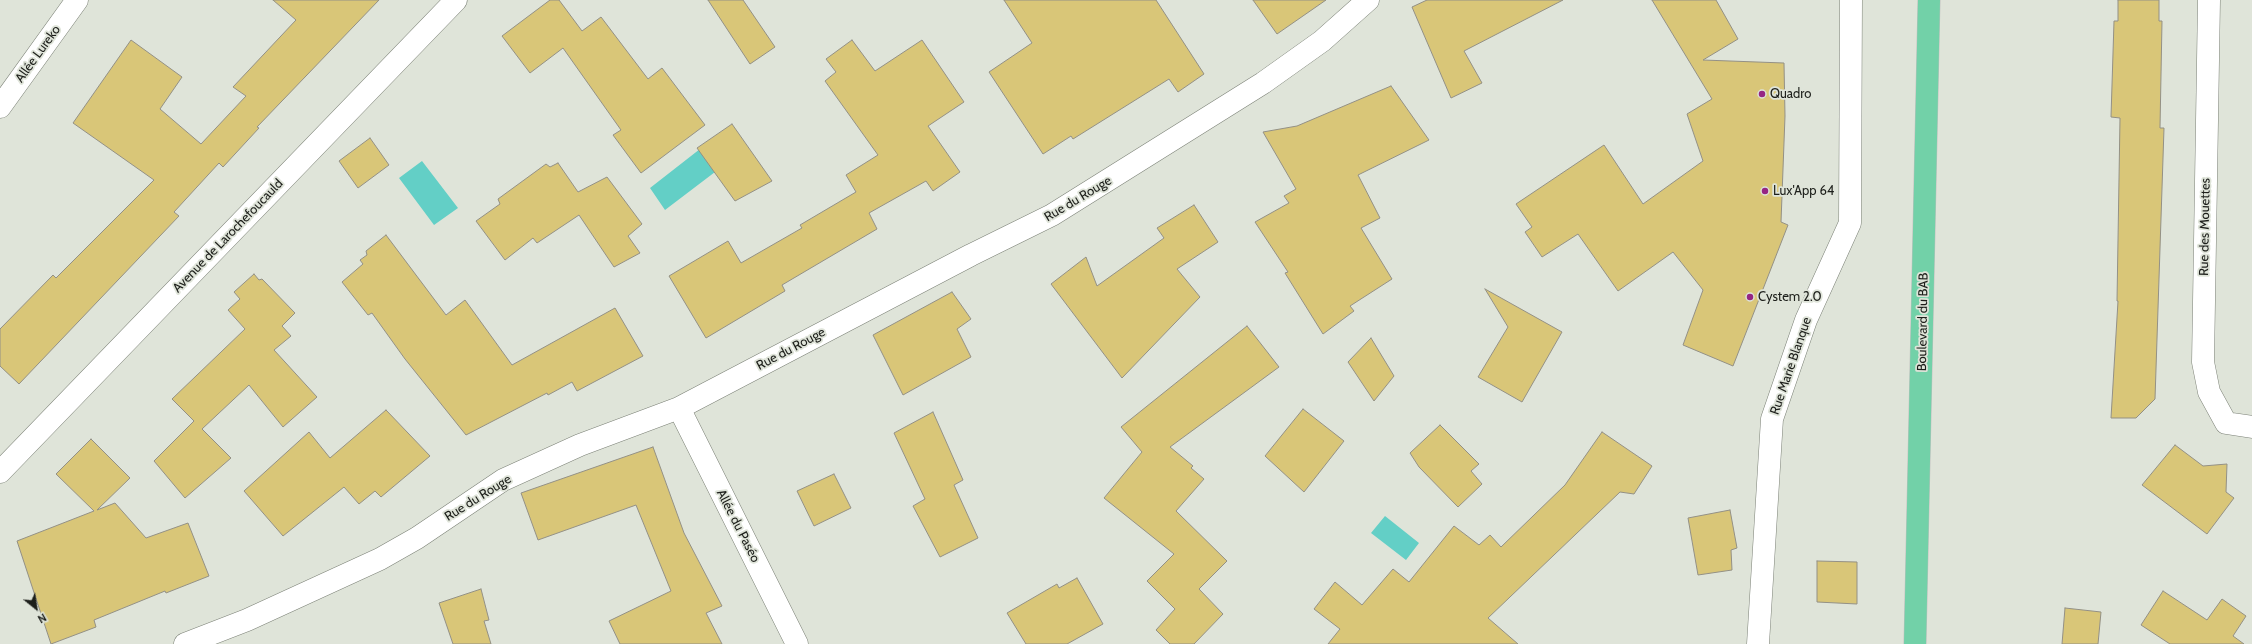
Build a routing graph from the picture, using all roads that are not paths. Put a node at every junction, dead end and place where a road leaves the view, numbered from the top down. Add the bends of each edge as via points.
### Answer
1 (77, 0) edge
2 (456, 0) edge
3 (1368, 0) edge
4 (1851, 0) edge
5 (1929, 0) edge
6 (2209, 0) edge
7 (0, 107) edge
8 (679, 408) junction
9 (2252, 427) edge
10 (0, 472) edge
11 (185, 644) edge
12 (797, 644) edge
13 (1758, 644) edge
14 (1915, 644) edge

1 - 7 street, Allée Lureko
2 - 10 street, Avenue de Larochefoucauld
3 - 8 street, Rue du Rouge via 1322,41 1263,83 1052,215 971,254
4 - 13 street, Rue Marie Blanque via 1850,223 1806,320 1772,419
5 - 14 main road, Boulevard du BAB
6 - 9 street, Rue des Mouettes via 2203,362 2209,392 2226,423
8 - 11 street, Rue du Rouge via 580,445 503,480 417,538 380,559 247,620
8 - 12 street, Allée du Paséo

